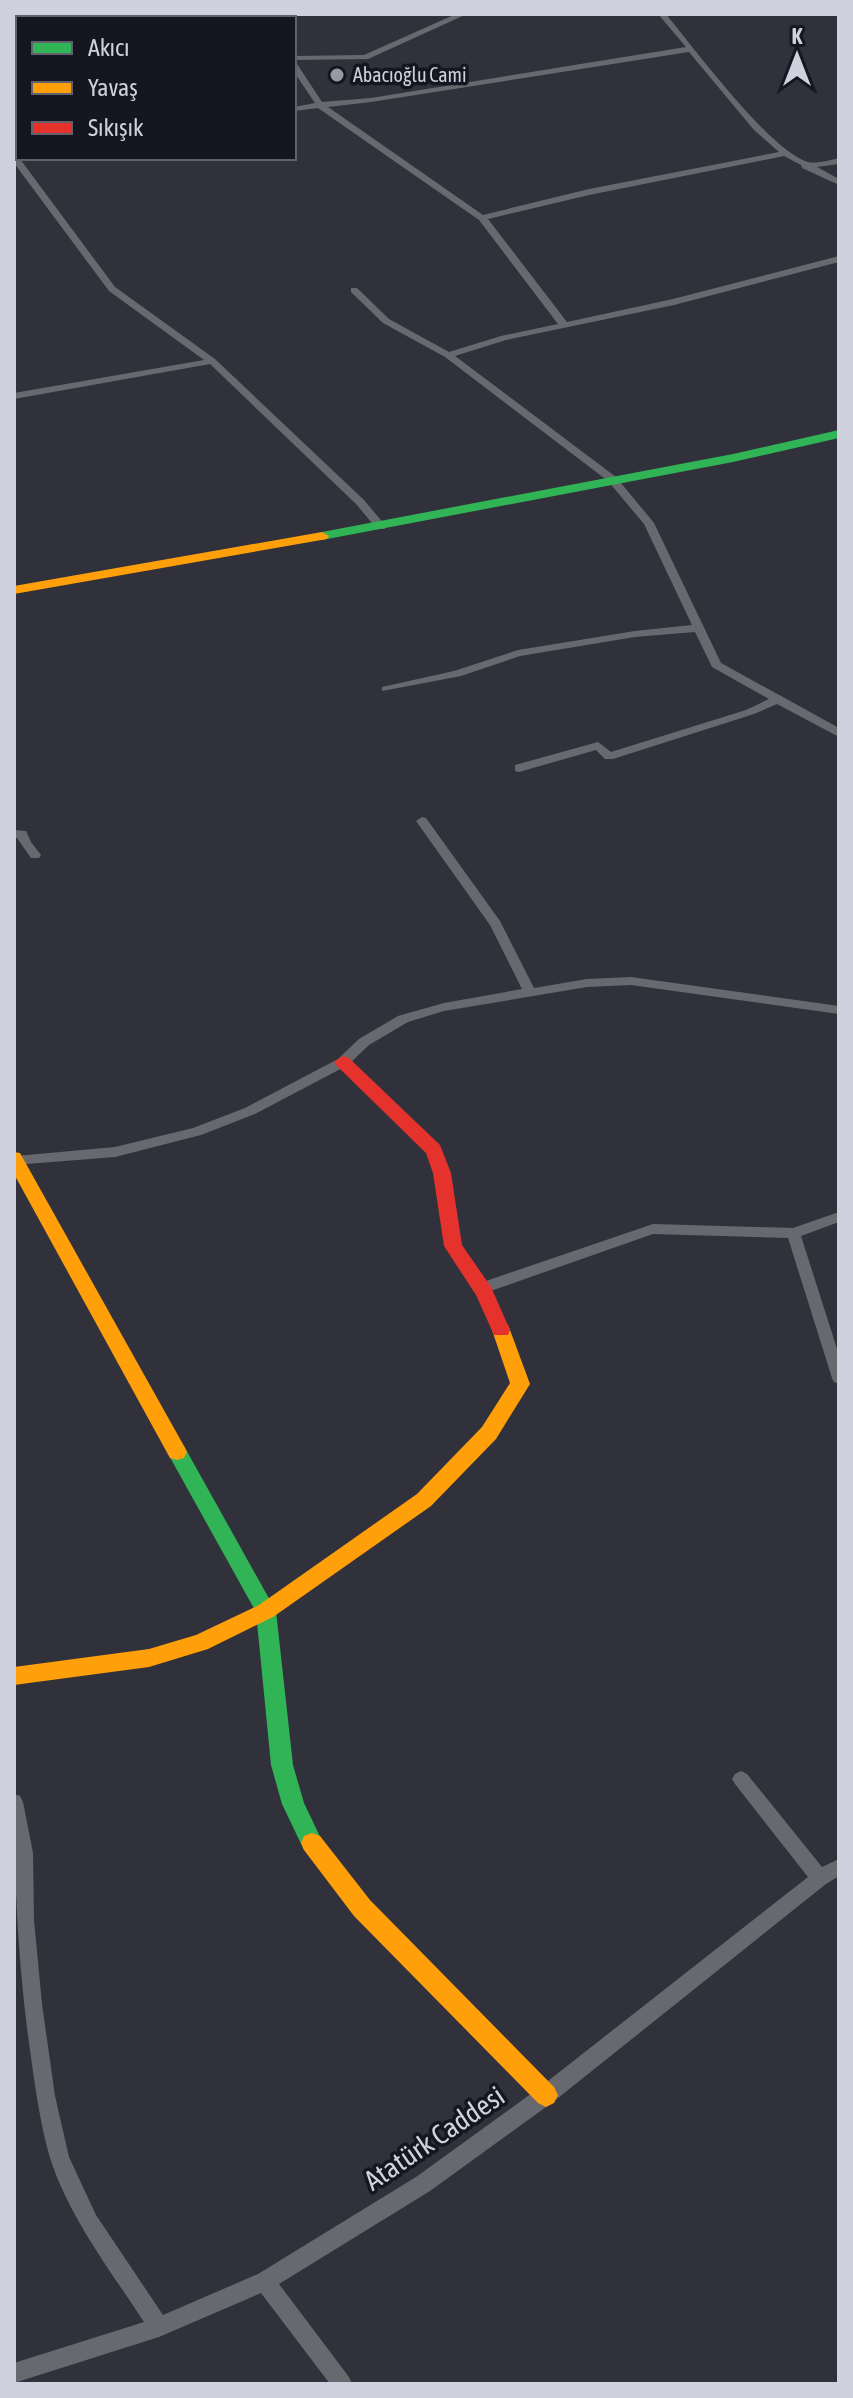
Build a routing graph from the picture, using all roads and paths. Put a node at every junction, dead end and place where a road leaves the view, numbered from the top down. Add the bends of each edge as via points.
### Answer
1 (463, 14) edge
2 (662, 14) edge
3 (691, 49) junction
4 (296, 58) edge
5 (296, 69) edge
6 (320, 105) junction
7 (296, 109) edge
8 (785, 153) junction
9 (17, 160) edge
10 (839, 161) edge
11 (805, 166) junction
12 (839, 182) edge
13 (482, 218) junction
14 (839, 259) edge
15 (354, 290) dead end
16 (564, 325) junction
17 (448, 355) junction
18 (212, 361) junction
19 (14, 396) edge
20 (839, 434) edge
21 (612, 479) junction
22 (381, 527) junction
23 (14, 590) edge
24 (698, 628) junction
25 (386, 689) dead end
26 (776, 700) junction
27 (839, 733) edge
28 (519, 768) dead end
29 (422, 821) dead end
30 (14, 834) edge
31 (35, 855) dead end
32 (530, 993) junction
33 (839, 1010) edge
34 (343, 1062) junction
35 (15, 1160) edge
36 (839, 1217) edge
37 (793, 1233) junction
38 (482, 1288) junction
39 (839, 1378) edge
40 (266, 1611) junction
41 (14, 1676) edge
42 (741, 1779) dead end
43 (14, 1802) edge
44 (839, 1867) edge
45 (820, 1878) junction
46 (546, 2095) junction
47 (265, 2281) junction
48 (159, 2327) junction
49 (14, 2373) edge
50 (342, 2384) edge

1 - 4 street via 365,57
2 - 3 street
3 - 6 street
3 - 8 street via 757,128
5 - 6 street
6 - 7 street
6 - 13 street
8 - 11 street
8 - 13 street
9 - 18 street via 112,289
10 - 11 street
11 - 12 street
13 - 16 street
14 - 16 street
15 - 17 street via 386,321
16 - 17 street
17 - 21 street
18 - 19 street
18 - 22 street
20 - 21 street
21 - 22 street
21 - 24 street via 649,523
22 - 23 street
24 - 25 street via 518,653 457,674
24 - 26 street via 716,665
26 - 27 street
26 - 28 street via 609,756 598,746
29 - 32 street via 496,924
30 - 31 street via 22,834
32 - 33 street via 631,981
32 - 34 street via 403,1019 364,1042
34 - 35 street via 250,1111 196,1132 115,1152
34 - 38 street via 434,1150 441,1163 452,1242 464,1268
35 - 40 street
36 - 37 street
37 - 38 street via 653,1229
37 - 39 street
38 - 40 street via 520,1384 489,1433 424,1500
40 - 41 street via 201,1643 149,1658
40 - 46 street via 282,1765 308,1837 362,1908
42 - 45 street
43 - 48 street via 24,1853 33,2004 60,2158 89,2222
44 - 45 street, Atatürk Caddesi
45 - 46 street, Atatürk Caddesi
46 - 47 street, Atatürk Caddesi via 423,2184
47 - 48 street, Atatürk Caddesi
47 - 50 street
48 - 49 street, Atatürk Caddesi

